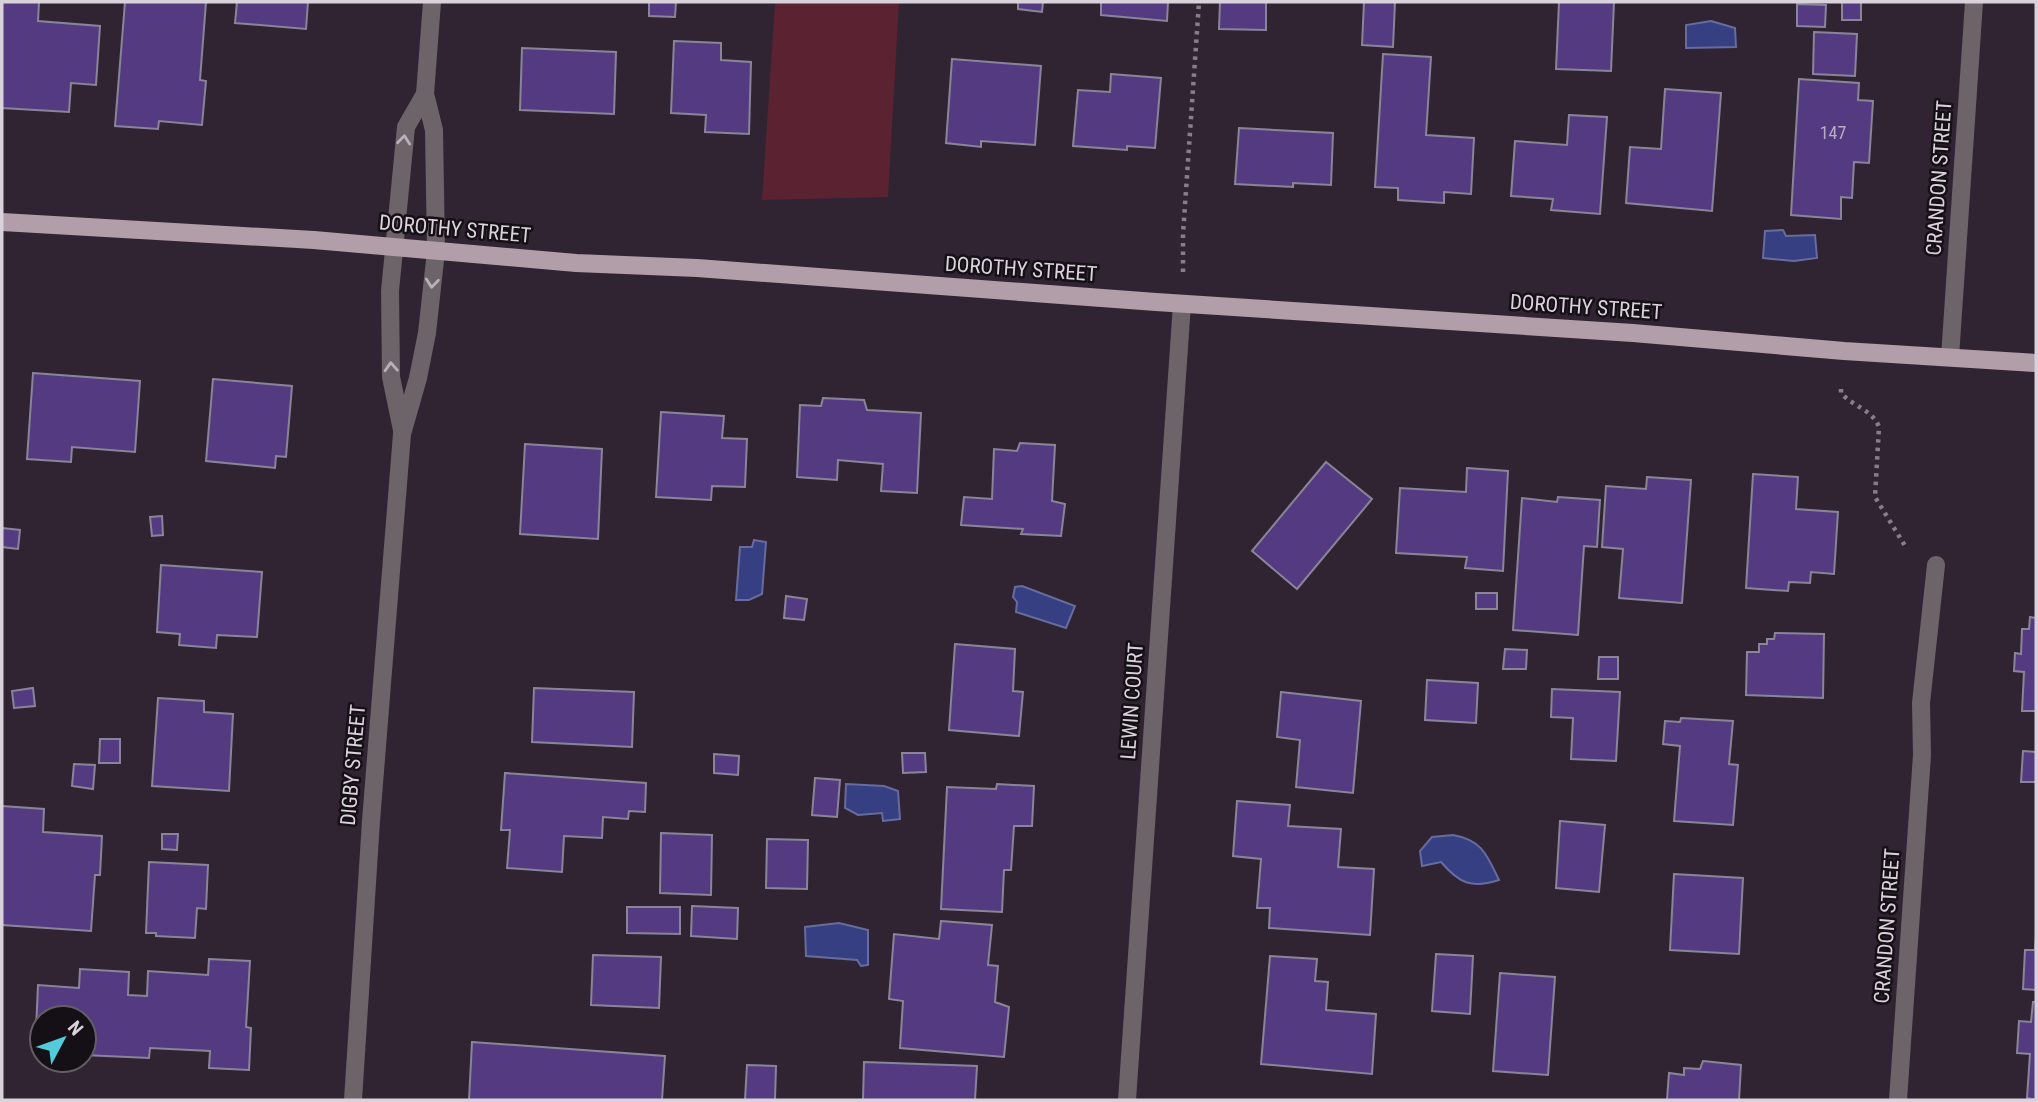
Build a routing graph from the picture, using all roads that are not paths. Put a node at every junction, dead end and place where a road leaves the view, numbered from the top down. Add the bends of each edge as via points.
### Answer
1 (432, 2) edge
2 (1974, 2) edge
3 (425, 94) junction
4 (2, 222) edge
5 (395, 248) junction
6 (436, 251) junction
7 (1182, 304) junction
8 (1950, 357) junction
9 (2036, 363) edge
10 (402, 434) junction
11 (1936, 565) dead end
12 (353, 1100) edge
13 (1127, 1100) edge
14 (1898, 1100) edge

1 - 3 street, DIGBY STREET
2 - 8 street, CRANDON STREET
5 -> 3 street, DIGBY STREET via 406,127
3 - 6 street, DIGBY STREET via 434,130
4 - 5 main road, DOROTHY STREET
5 - 6 main road, DOROTHY STREET
10 -> 5 street, DIGBY STREET via 391,377
6 - 7 main road, DOROTHY STREET
6 -> 10 street, DIGBY STREET via 427,333
7 - 8 main road, DOROTHY STREET
7 - 13 street, LEWIN COURT
8 - 9 main road, DOROTHY STREET
10 - 12 street, DIGBY STREET
11 - 14 street, CRANDON STREET via 1921,703 1922,755

